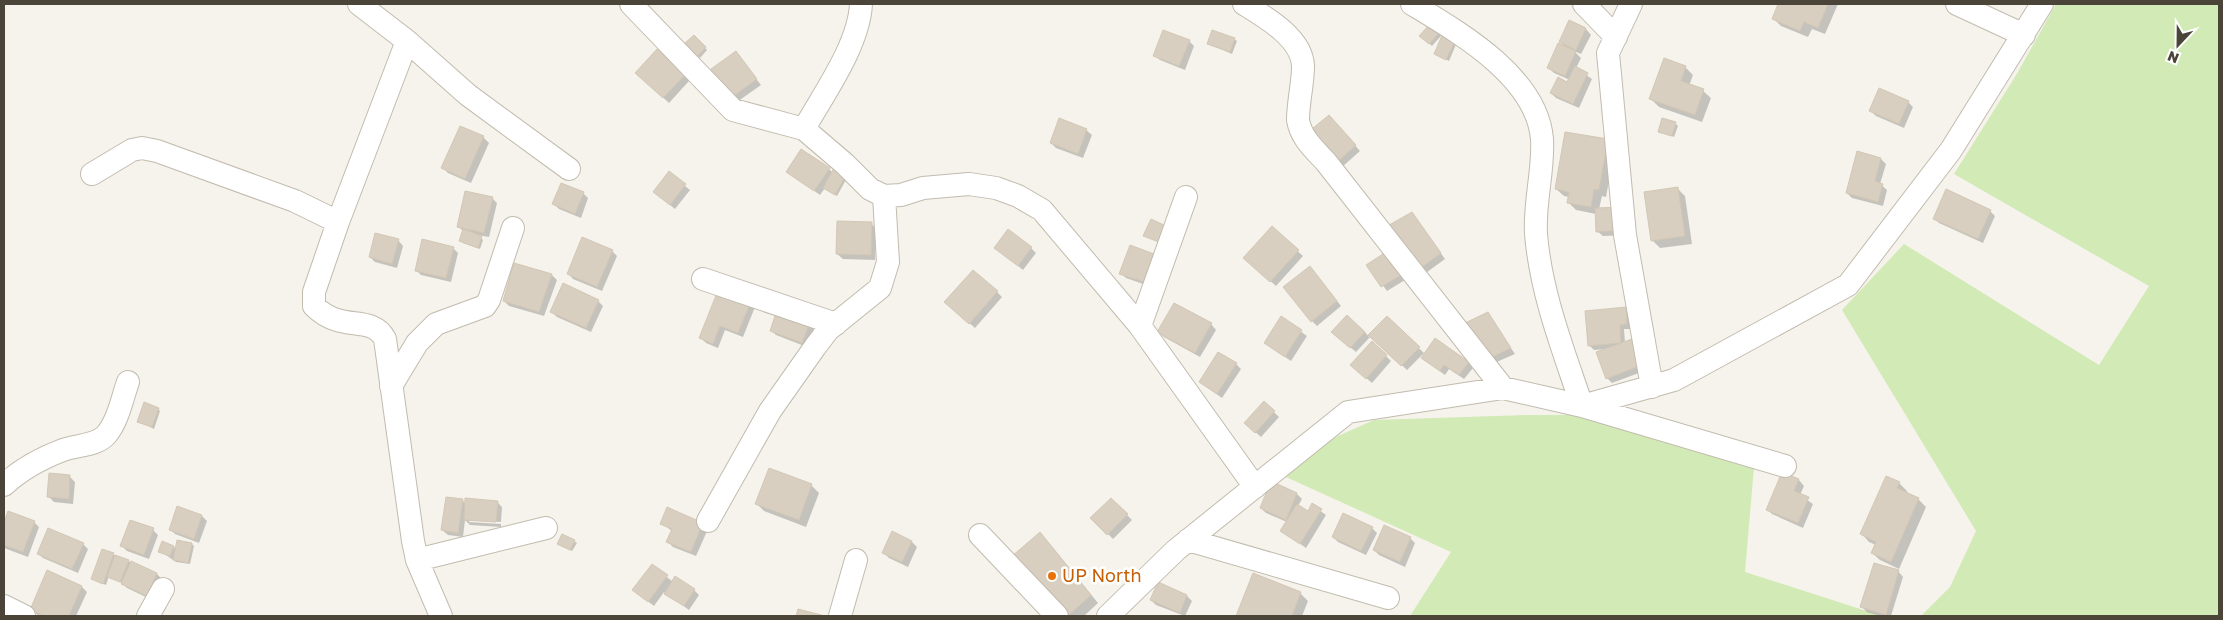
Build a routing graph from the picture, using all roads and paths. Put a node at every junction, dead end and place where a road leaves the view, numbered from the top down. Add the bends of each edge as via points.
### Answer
1 (360, 4) edge
2 (631, 4) edge
3 (861, 4) edge
4 (1244, 4) edge
5 (1412, 4) edge
6 (1584, 4) edge
7 (1631, 4) edge
8 (1957, 4) edge
9 (2042, 4) edge
10 (2024, 35) junction
11 (1616, 37) junction
12 (407, 41) junction
13 (804, 129) junction
14 (569, 169) dead end
15 (92, 174) dead end
16 (884, 196) junction
17 (1186, 197) dead end
18 (338, 222) junction
19 (513, 228) dead end
20 (703, 279) dead end
21 (836, 324) junction
22 (1140, 326) junction
23 (128, 382) dead end
24 (391, 386) junction
25 (1652, 387) junction
26 (1503, 388) junction
27 (1582, 406) junction
28 (1785, 466) dead end
29 (4, 484) edge
30 (1255, 487) junction
31 (708, 521) dead end
32 (546, 528) dead end
33 (980, 535) dead end
34 (1188, 540) junction
35 (417, 560) junction
36 (856, 560) dead end
37 (163, 589) dead end
38 (1388, 598) dead end
39 (4, 606) edge
40 (24, 616) edge
41 (148, 616) edge
42 (441, 616) edge
43 (840, 616) edge
44 (1057, 616) edge
45 (1108, 616) edge

1 - 12 street
2 - 13 street via 733,110
3 - 13 street via 860,20 843,60
4 - 26 street via 1288,36 1298,50 1303,63 1298,120 1307,141
5 - 27 street via 1472,40 1522,88 1538,115 1542,139 1536,232 1539,254 1552,320
6 - 11 street
7 - 11 street
8 - 10 street
9 - 10 street
10 - 25 street via 1951,150 1848,285 1674,380
11 - 25 street via 1608,54 1624,225
12 - 14 street via 468,95
12 - 18 street
13 - 16 street via 870,189
15 - 18 street via 132,150 142,148 295,201
16 - 21 street via 888,262 880,288
16 - 22 street via 969,184 996,188 1018,196 1042,210
17 - 22 street
18 - 24 street via 314,292 314,306 322,314 338,321 367,324 380,330 385,339
19 - 24 street via 485,306 436,324 417,344
20 - 21 street
21 - 31 street via 770,411
22 - 30 street
23 - 29 street via 114,424 106,436 64,450 16,474
24 - 35 street
25 - 27 street
26 - 27 street
26 - 30 street via 1348,412
27 - 28 street
30 - 34 street
32 - 35 street
33 - 44 street
34 - 38 street
34 - 45 street
35 - 42 street
36 - 43 street
37 - 41 street
39 - 40 street

